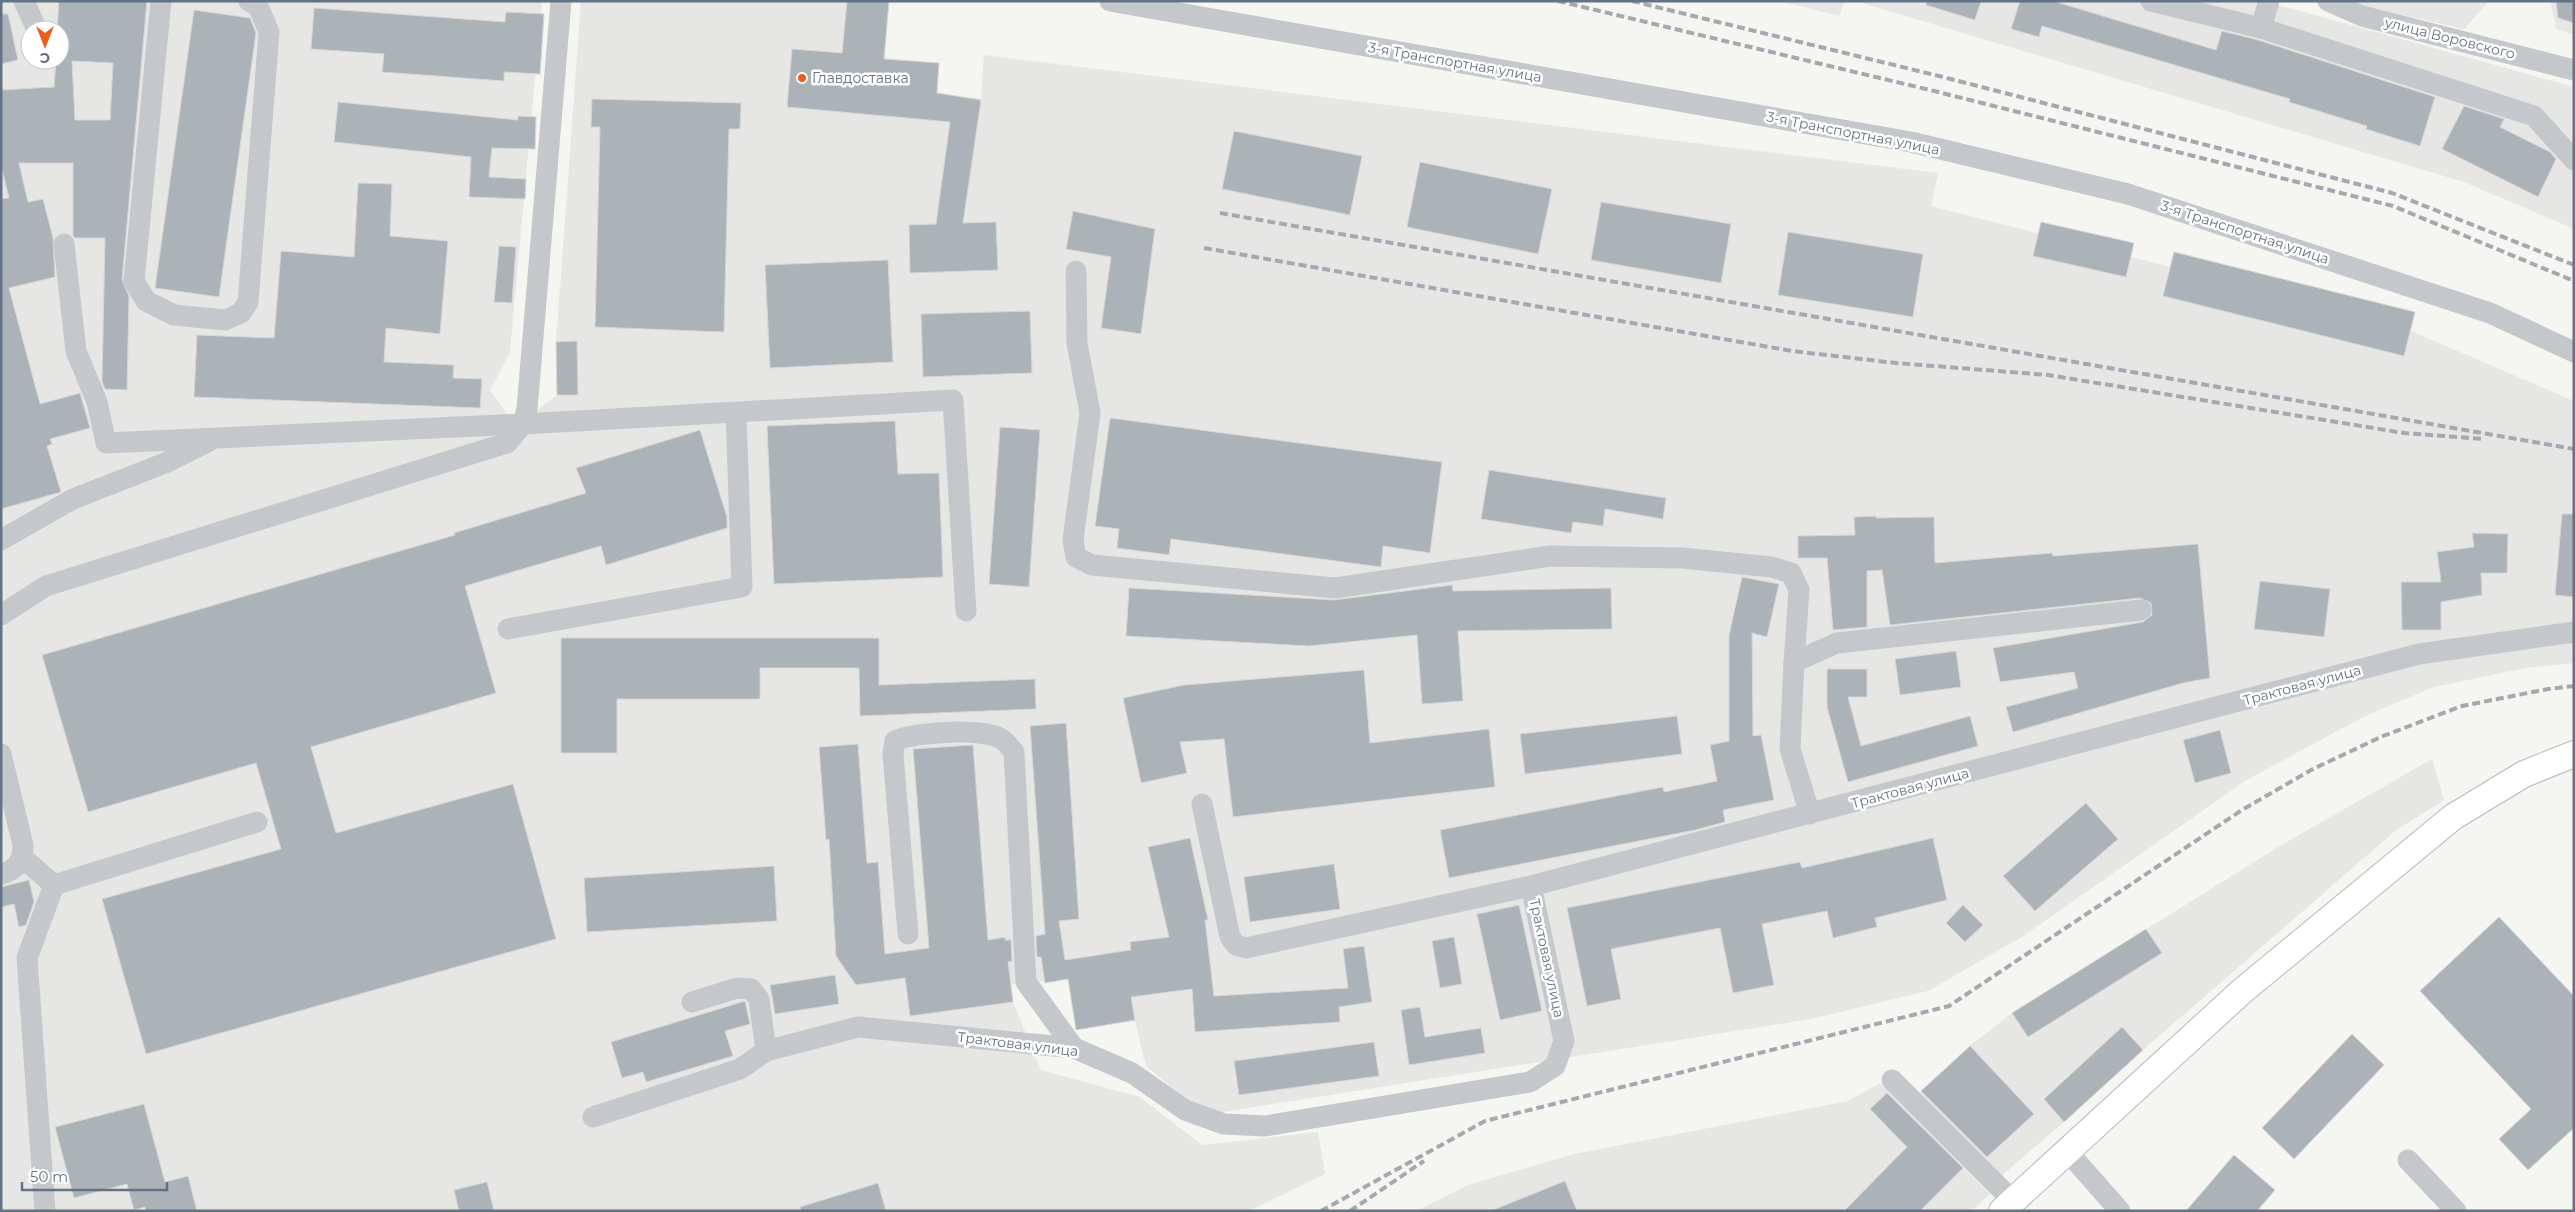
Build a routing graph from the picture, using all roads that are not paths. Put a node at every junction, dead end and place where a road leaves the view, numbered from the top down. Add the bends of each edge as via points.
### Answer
1 (24, 1) edge
2 (161, 1) edge
3 (249, 1) edge
4 (561, 1) edge
5 (1110, 1) edge
6 (2151, 1) edge
7 (2269, 1) edge
8 (2328, 1) edge
9 (33, 20) edge
10 (2261, 28) junction
11 (2574, 70) edge
12 (2574, 160) edge
13 (64, 244) dead end
14 (1076, 272) dead end
15 (2574, 352) edge
16 (736, 413) junction
17 (522, 424) junction
18 (213, 438) junction
19 (1, 540) edge
20 (2141, 610) dead end
21 (966, 611) dead end
22 (1, 615) edge
23 (508, 628) dead end
24 (2574, 632) edge
25 (1794, 662) junction
26 (1, 754) edge
27 (2574, 754) edge
28 (1202, 804) dead end
29 (1810, 814) junction
30 (257, 822) dead end
31 (23, 858) junction
32 (1, 874) edge
33 (54, 885) junction
34 (1531, 886) junction
35 (908, 934) dead end
36 (692, 1002) dead end
37 (1074, 1048) junction
38 (766, 1051) junction
39 (1892, 1080) dead end
40 (593, 1117) dead end
41 (2067, 1151) junction
42 (2408, 1160) dead end
43 (2007, 1206) edge
44 (45, 1211) edge
45 (2120, 1211) edge
46 (2456, 1211) edge

1 - 9 street
2 - 3 street via 134,281 146,301 174,316 225,320 241,313 248,302 258,182 269,32 258,6
4 - 17 street via 526,409
5 - 15 street, 3-я Транспортная улица via 1910,142 2071,180 2128,194 2490,313
6 - 10 street
7 - 10 street
8 - 11 street, улица Воровского via 2362,16
10 - 12 street via 2534,116
13 - 18 street via 76,351 97,402 106,443
14 - 25 street via 1077,343 1090,413 1073,540 1076,557 1092,565 1335,588 1550,556 1682,558 1772,567 1791,573 1800,590
16 - 17 street
16 - 21 street via 953,400
16 - 23 street via 742,587
17 - 18 street
17 - 22 street via 507,443 46,586
18 - 19 street via 165,463 74,499
20 - 25 street via 1837,643
24 - 29 street, Трактовая улица via 2419,654
25 - 29 street via 1790,749
26 - 31 street via 23,845
27 - 41 main road via 2524,774 2453,817 2241,992
28 - 34 street via 1230,937 1236,945 1246,948
29 - 34 street, Трактовая улица
30 - 33 street
31 - 32 street via 12,871
31 - 33 street
33 - 44 street via 27,958
34 - 37 street, Трактовая улица via 1564,1040 1555,1066 1530,1082 1265,1126 1224,1124 1185,1110 1132,1072
35 - 37 street via 894,741 942,733 987,734 1003,740 1014,752 1026,982
36 - 38 street via 737,988 751,989 759,998
37 - 38 street, Трактовая улица via 858,1027
38 - 40 street, Трактовая улица via 740,1069
39 - 43 street
41 - 43 main road
41 - 45 street
42 - 46 street

